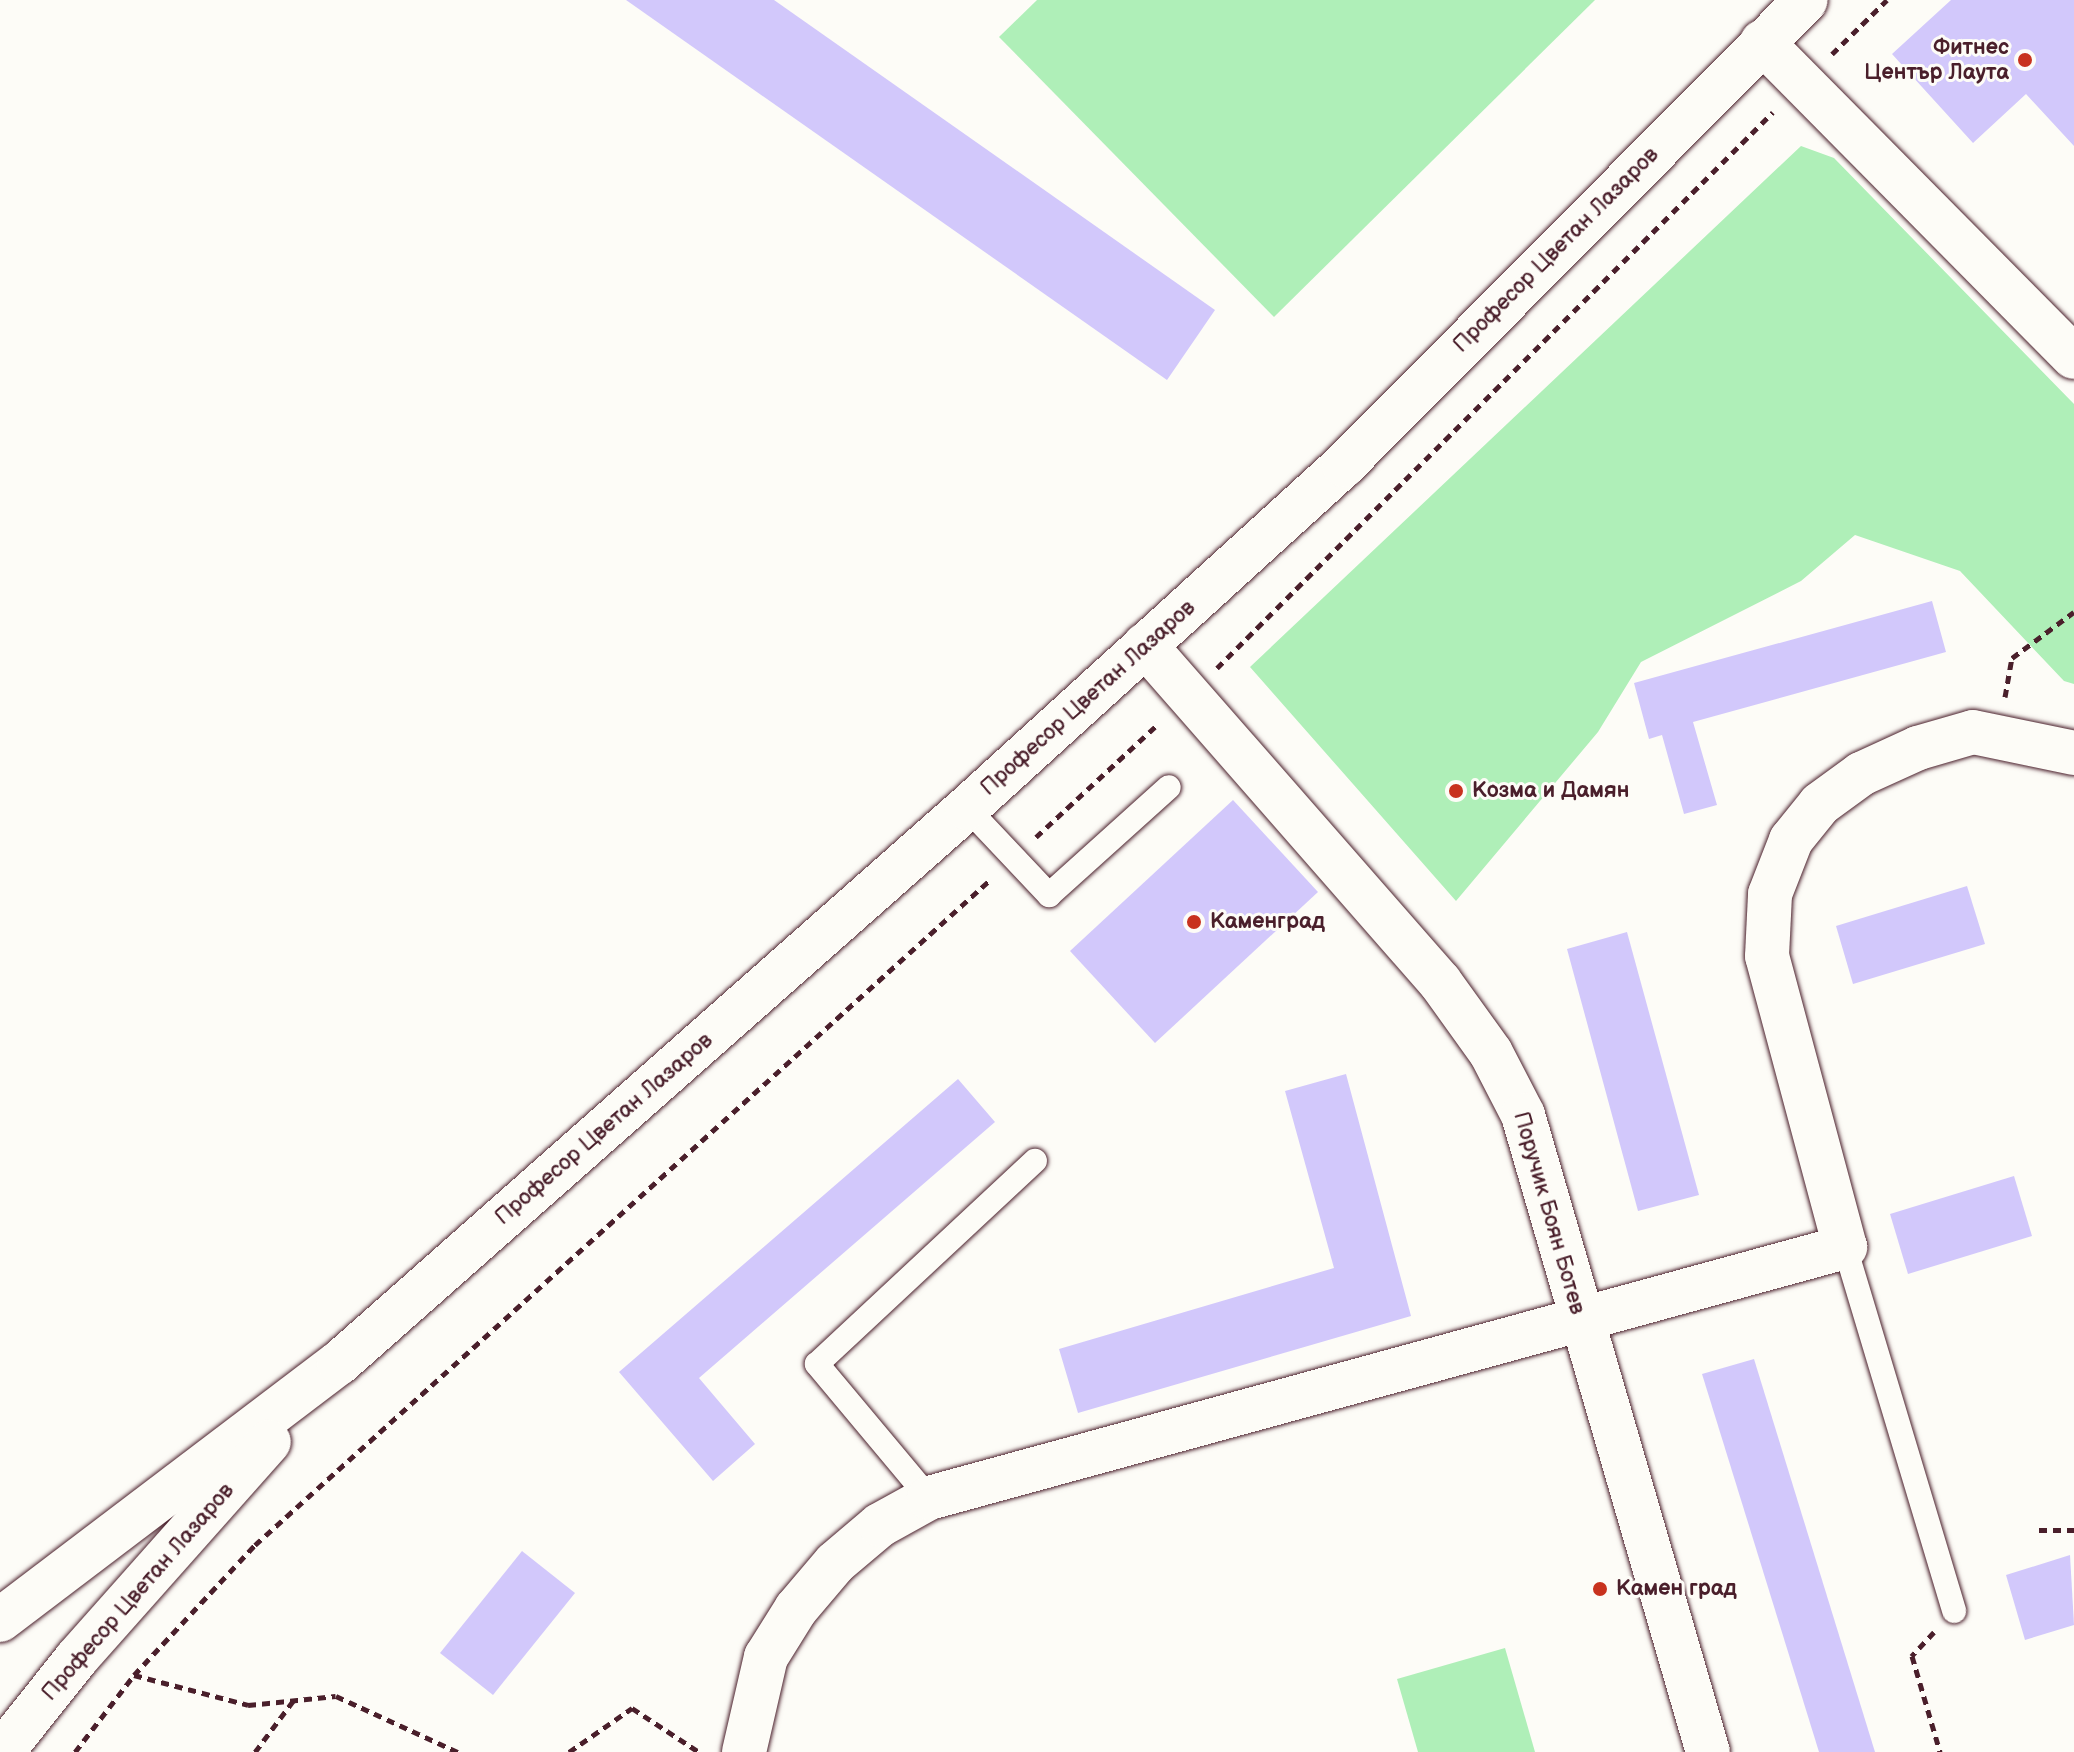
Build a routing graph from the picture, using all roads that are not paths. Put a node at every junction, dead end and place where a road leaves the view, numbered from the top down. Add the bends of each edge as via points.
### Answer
1 (1806, 0) edge
2 (1762, 42) junction
3 (2074, 357) edge
4 (1145, 645) junction
5 (2074, 753) edge
6 (1169, 787) dead end
7 (967, 808) junction
8 (1035, 1161) dead end
9 (1845, 1247) junction
10 (1579, 1317) junction
11 (339, 1363) junction
12 (929, 1498) junction
13 (1954, 1611) road end
14 (0, 1620) edge
15 (2, 1752) edge
16 (744, 1752) edge
17 (1708, 1752) edge

1 - 2 street, Професор Цветан Лазаров
2 - 3 street
2 - 4 street, Професор Цветан Лазаров via 1344,465
4 - 7 street, Професор Цветан Лазаров
4 - 10 street, Поручик Боян Ботев via 1440,982 1491,1053 1523,1115
5 - 9 street via 1973,732 1861,774 1820,804 1791,840 1770,894 1767,956
6 - 7 lane via 1049,895
7 - 11 street, Професор Цветан Лазаров
8 - 12 lane via 817,1364
9 - 10 street
9 - 13 lane
10 - 12 street
10 - 17 street, Поручик Боян Ботев
11 - 14 street, Професор Цветан Лазаров
11 - 15 street, Професор Цветан Лазаров via 77,1658
12 - 16 street via 880,1525 835,1563 796,1609 766,1657

